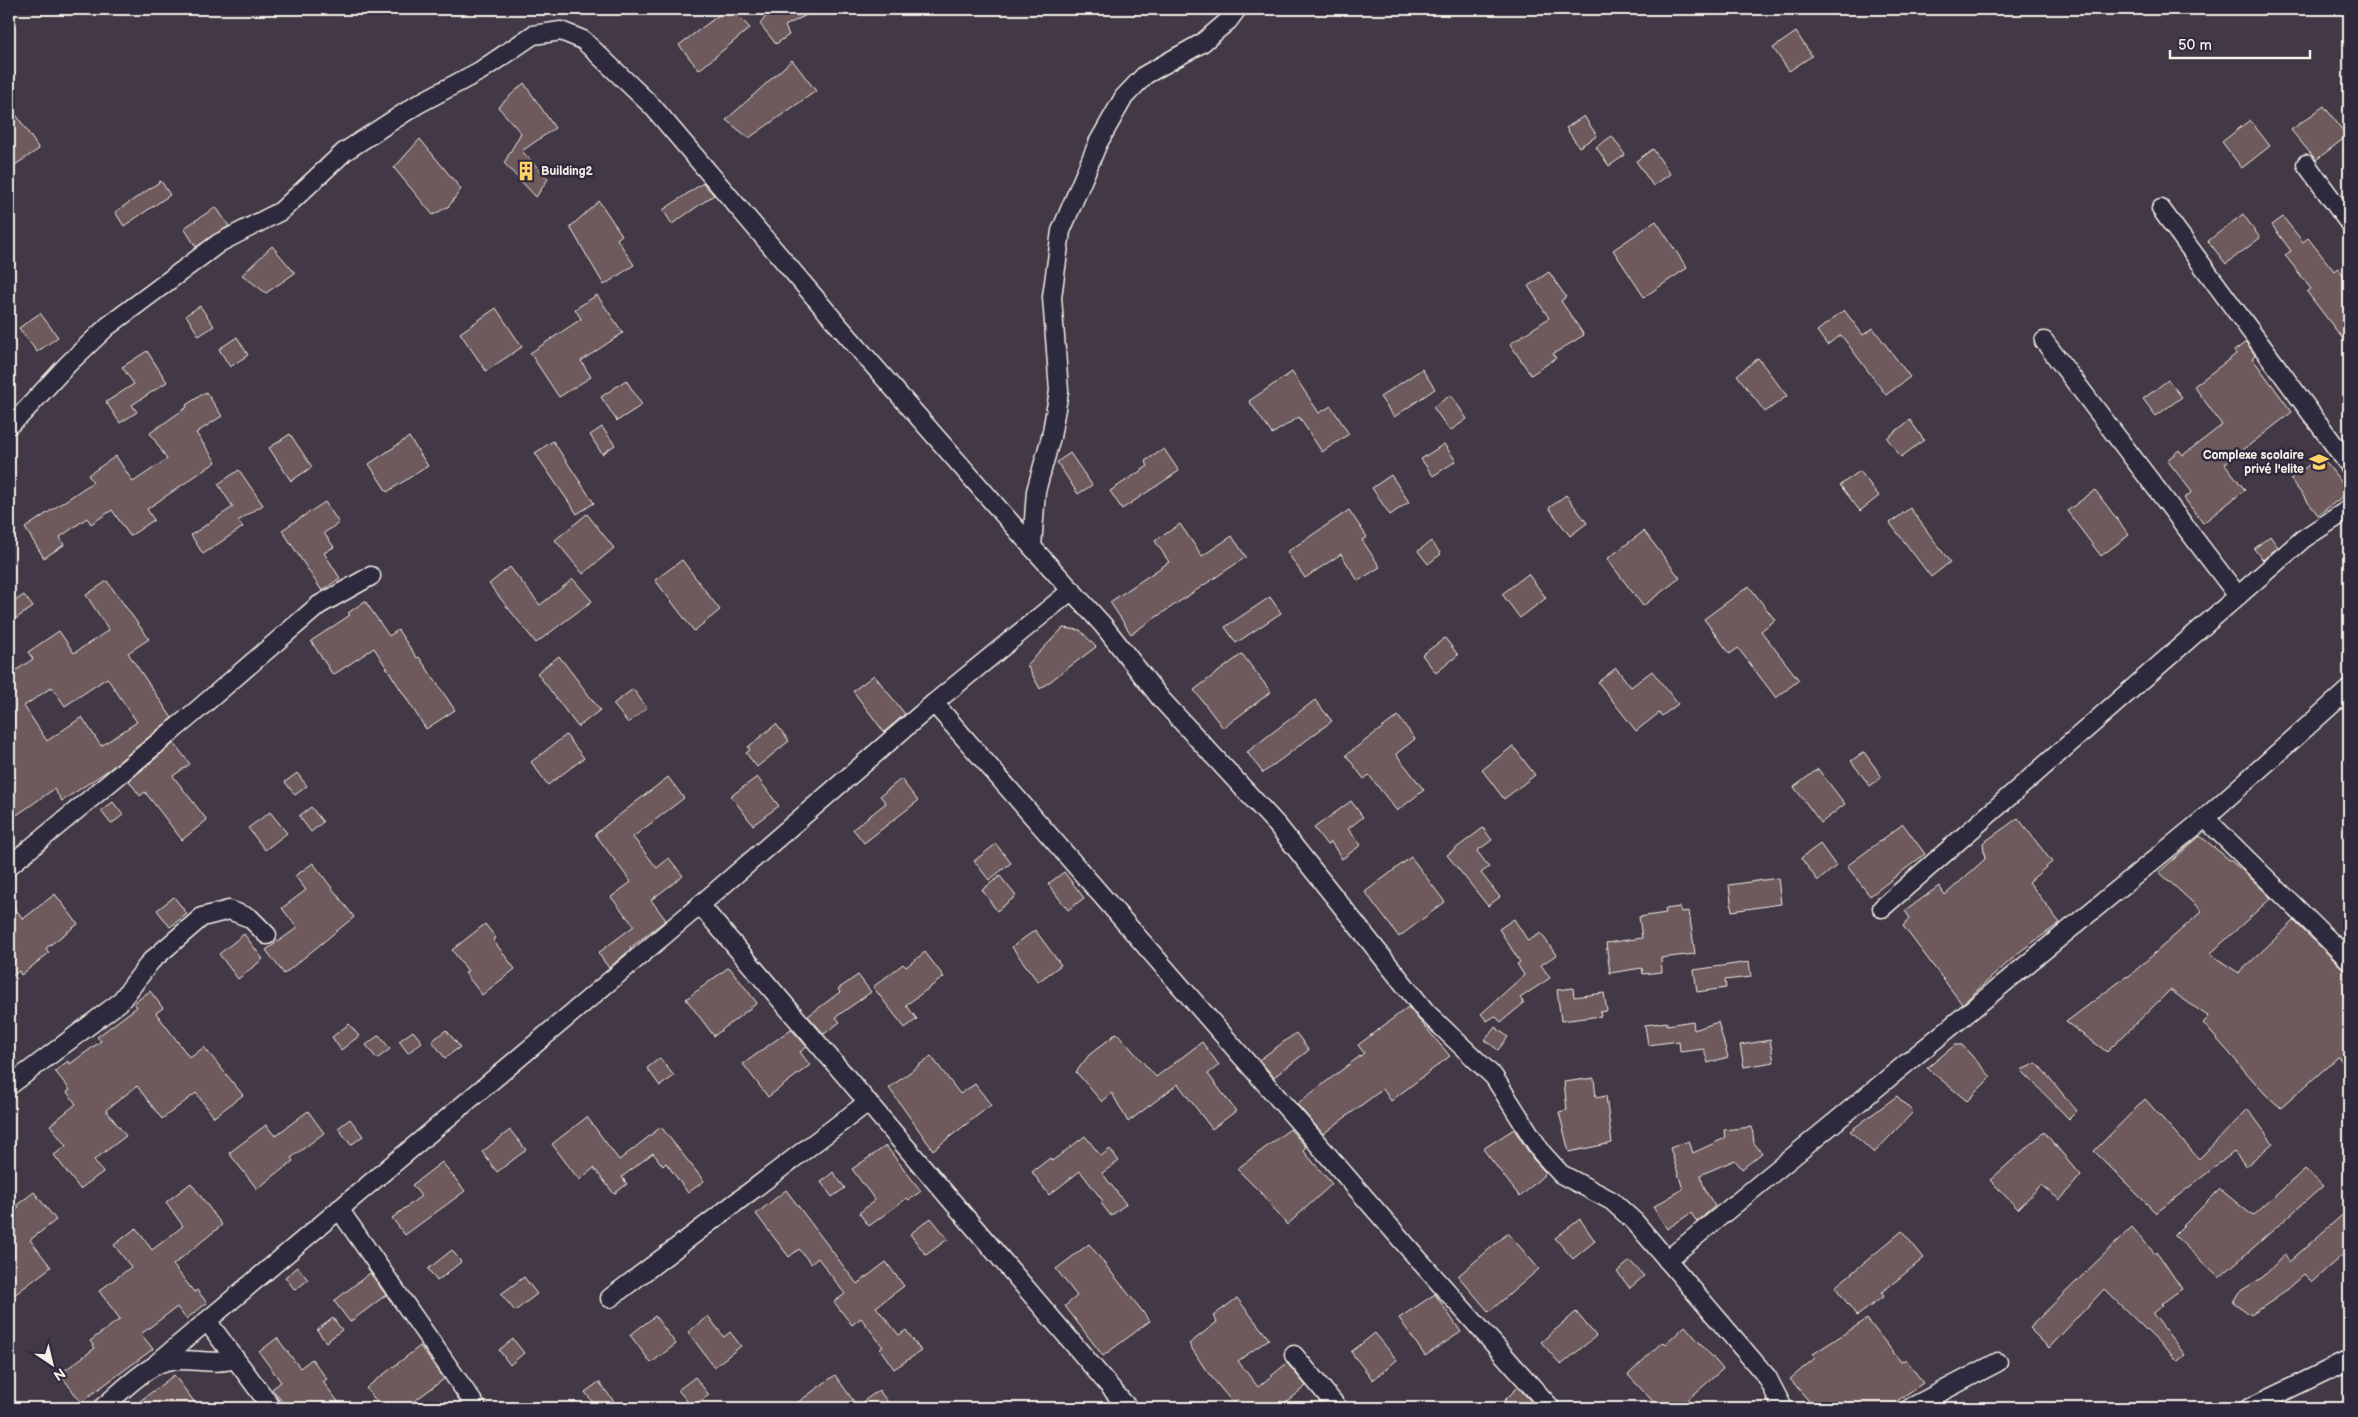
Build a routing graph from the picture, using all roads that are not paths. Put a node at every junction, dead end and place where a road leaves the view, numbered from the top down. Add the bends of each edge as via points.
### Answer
1 (1237, 9) edge
2 (2306, 164) dead end
3 (2161, 209) dead end
4 (2349, 223) edge
5 (2044, 341) dead end
6 (9, 425) edge
7 (2349, 465) edge
8 (2349, 509) edge
9 (1032, 547) junction
10 (371, 576) dead end
11 (1072, 590) junction
12 (2238, 596) junction
13 (2349, 689) edge
14 (934, 703) junction
15 (2205, 818) junction
16 (9, 866) edge
17 (700, 905) junction
18 (1882, 908) dead end
19 (267, 935) dead end
20 (2348, 958) edge
21 (9, 1086) edge
22 (868, 1102) junction
23 (339, 1209) junction
24 (1667, 1260) junction
25 (610, 1298) dead end
26 (207, 1321) junction
27 (1294, 1355) dead end
28 (236, 1359) junction
29 (2349, 1360) edge
30 (1998, 1362) dead end
31 (156, 1364) junction
32 (102, 1408) edge
33 (272, 1408) edge
34 (477, 1408) edge
35 (1128, 1408) edge
36 (1338, 1408) edge
37 (1551, 1408) edge
38 (1783, 1408) edge
39 (1910, 1408) edge
40 (2250, 1408) edge

1 - 9 street via 1228,22 1202,43 1145,75 1124,97 1098,143 1061,231 1052,296 1058,391 1036,491
2 - 4 street
3 - 7 street
5 - 12 street
6 - 9 street via 108,326 219,243 281,211 344,152 418,104 480,71 533,35 561,31 583,40 653,107
8 - 12 street via 2303,539
9 - 11 street
10 - 16 street via 319,605
11 - 14 street
11 - 24 street via 1161,699 1278,826 1426,1012 1494,1077 1542,1153 1561,1174 1612,1200 1636,1222
12 - 18 street
13 - 15 street
14 - 17 street
14 - 37 street
15 - 20 street
15 - 24 street
17 - 22 street
17 - 23 street
19 - 21 street via 250,918 229,910 202,917 151,962 120,1002
22 - 25 street
22 - 35 street
23 - 26 street
23 - 34 street
24 - 38 street via 1767,1377
26 - 28 street
26 - 31 street
27 - 36 street
28 - 31 street via 225,1362 172,1360
28 - 33 street
29 - 40 street
30 - 39 street
31 - 32 street

